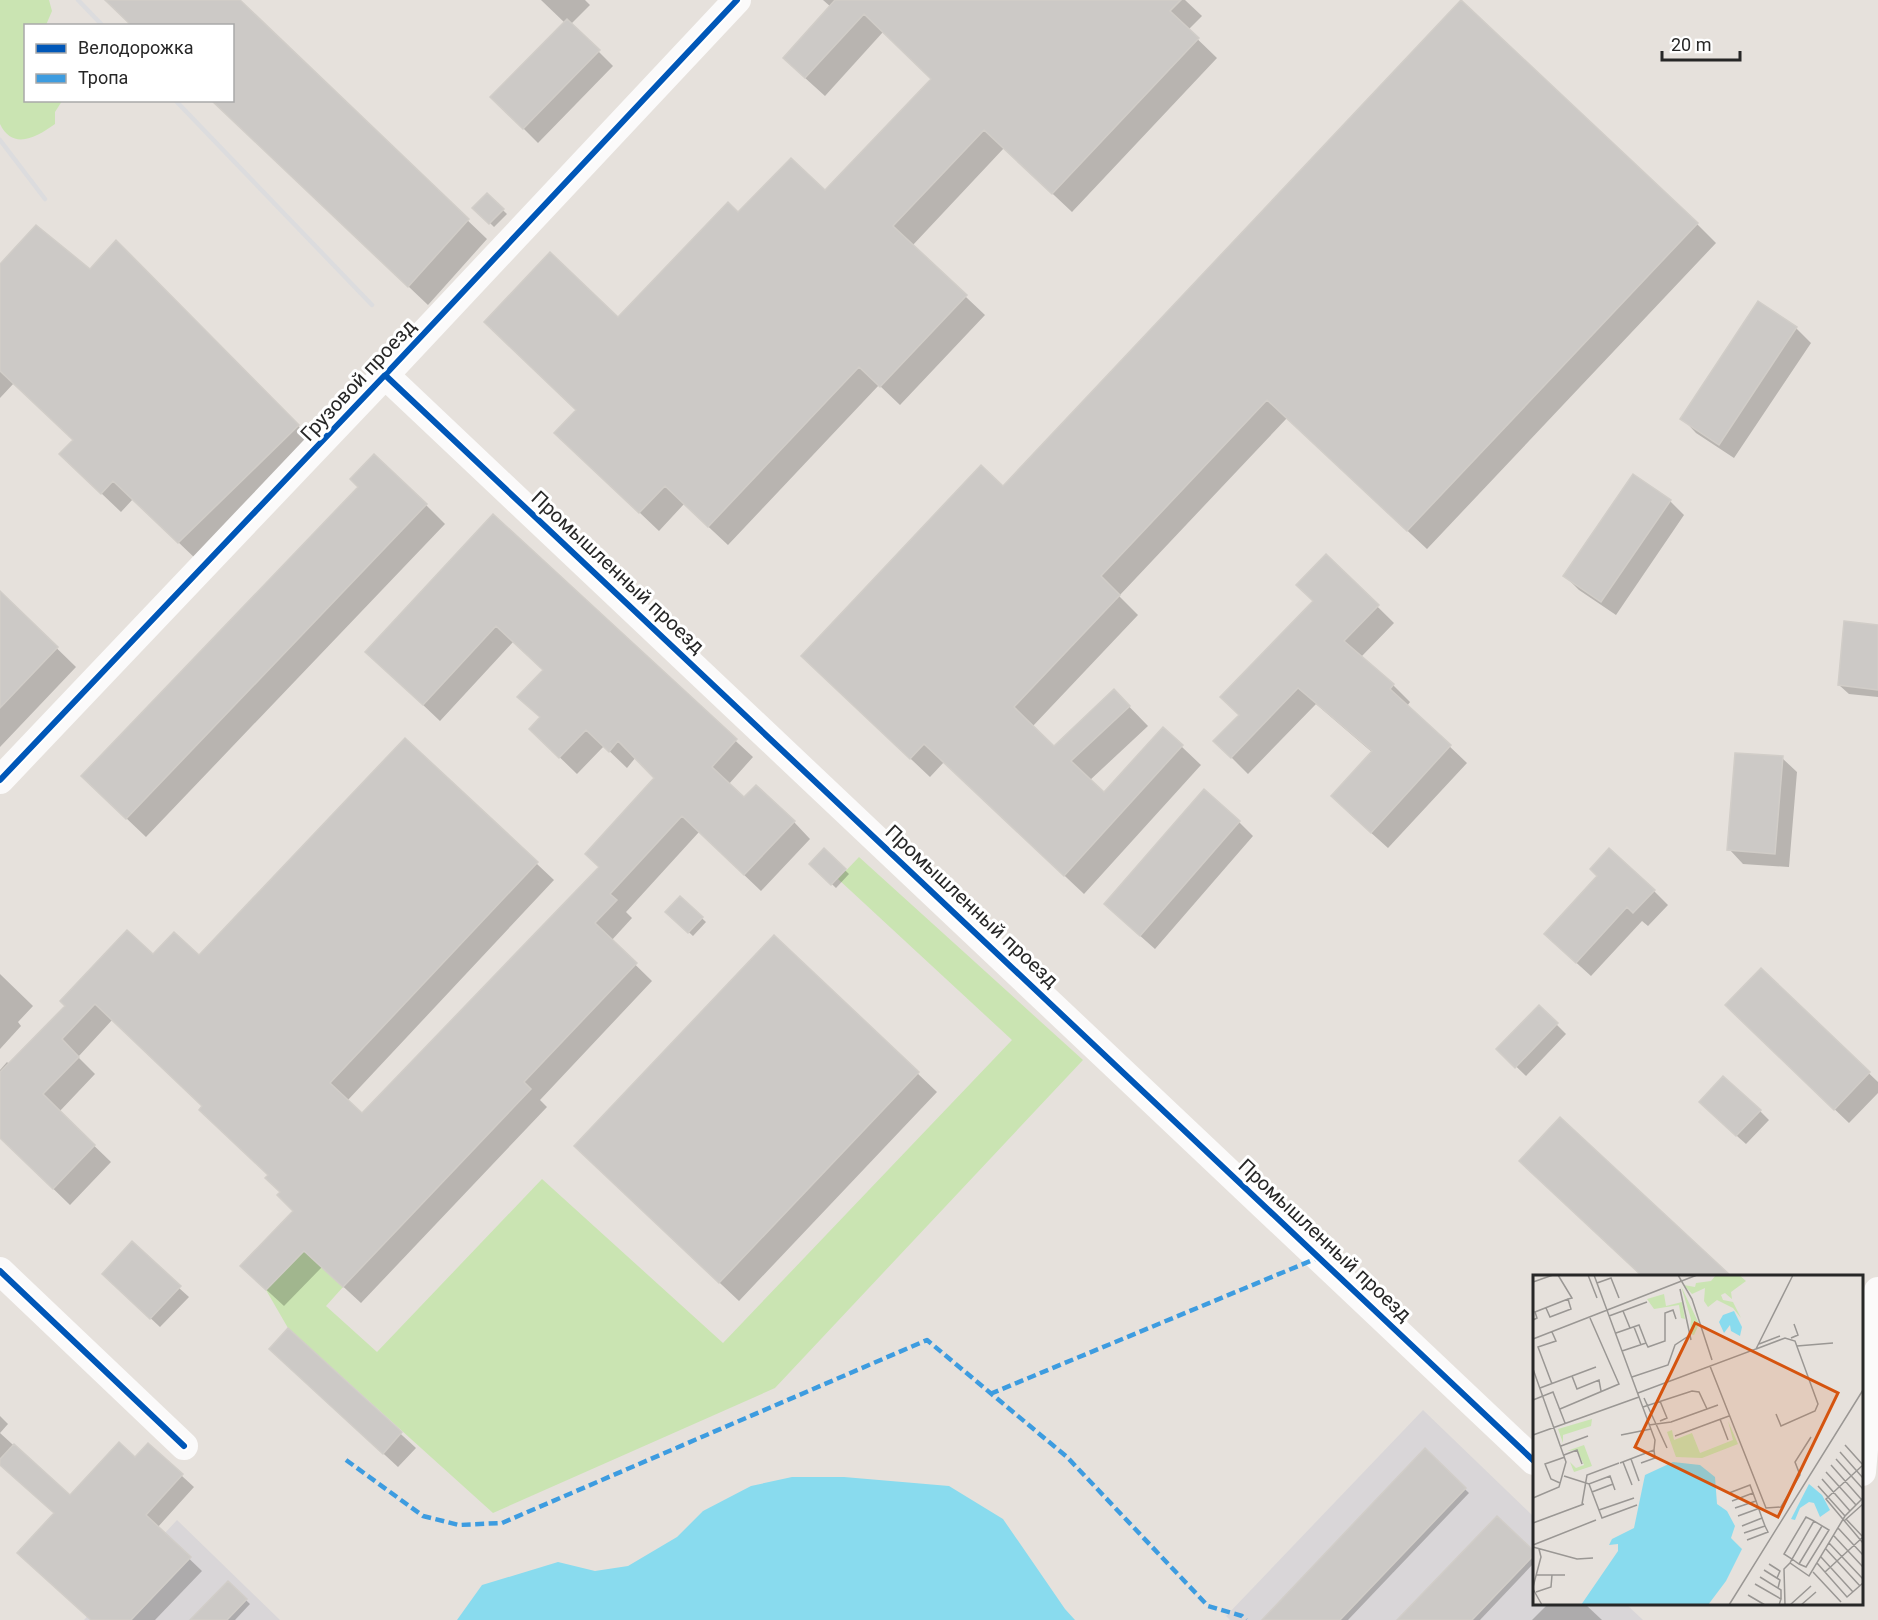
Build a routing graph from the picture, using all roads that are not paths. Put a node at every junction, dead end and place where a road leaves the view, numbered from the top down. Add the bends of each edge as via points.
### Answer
1 (737, 0) edge
2 (385, 375) junction
3 (0, 780) edge
4 (0, 1271) edge
5 (1878, 1291) edge
6 (184, 1446) dead end
7 (1533, 1460) edge
8 (1863, 1461) edge

1 - 2 street, Грузовой проезд
2 - 3 street, Грузовой проезд
2 - 7 street, Промышленный проезд
4 - 6 street
5 - 8 street

